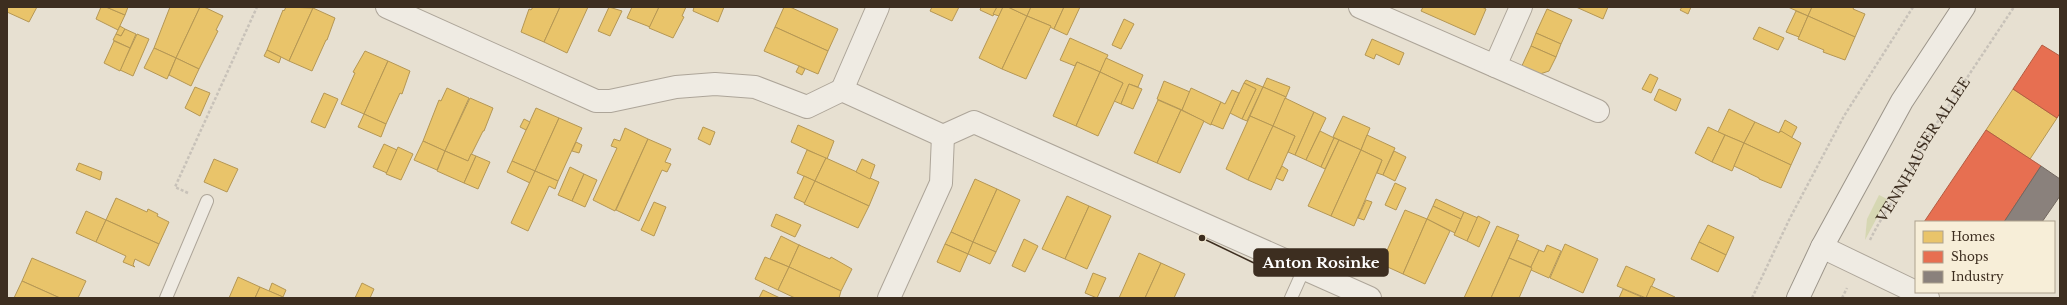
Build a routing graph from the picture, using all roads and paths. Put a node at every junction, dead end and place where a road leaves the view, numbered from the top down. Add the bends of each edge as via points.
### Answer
1 (257, 7) edge
2 (387, 7) edge
3 (878, 7) edge
4 (1360, 7) edge
5 (1521, 7) edge
6 (1914, 7) edge
7 (1964, 7) edge
8 (2014, 7) edge
9 (1495, 66) junction
10 (842, 90) junction
11 (1598, 111) dead end
12 (943, 136) junction
13 (207, 201) joint
14 (1822, 247) junction
15 (1858, 264) junction
16 (1304, 269) junction
17 (1915, 292) edge
18 (1918, 293) edge
19 (166, 298) edge
20 (889, 298) edge
21 (1292, 298) edge
22 (1370, 298) edge
23 (1752, 298) edge
24 (1798, 298) edge
25 (1842, 298) edge
26 (1928, 298) edge

1 - 13 path via 175,186
2 - 10 street via 596,101 610,101 676,87 715,84 755,87 807,107
3 - 10 street
4 - 9 street
5 - 9 street
6 - 23 path via 1844,116 1790,218
7 - 14 street via 1902,101
8 - 15 path, VENNHAUSER ALLEE via 1923,144 1916,165 1878,224
9 - 11 street
10 - 12 street
12 - 16 street via 974,122
12 - 20 street via 941,183
13 - 19 lane
14 - 15 street
14 - 24 street
15 - 17 street
15 - 25 path, VENNHAUSER ALLEE
16 - 21 lane
16 - 22 street
18 - 26 street

